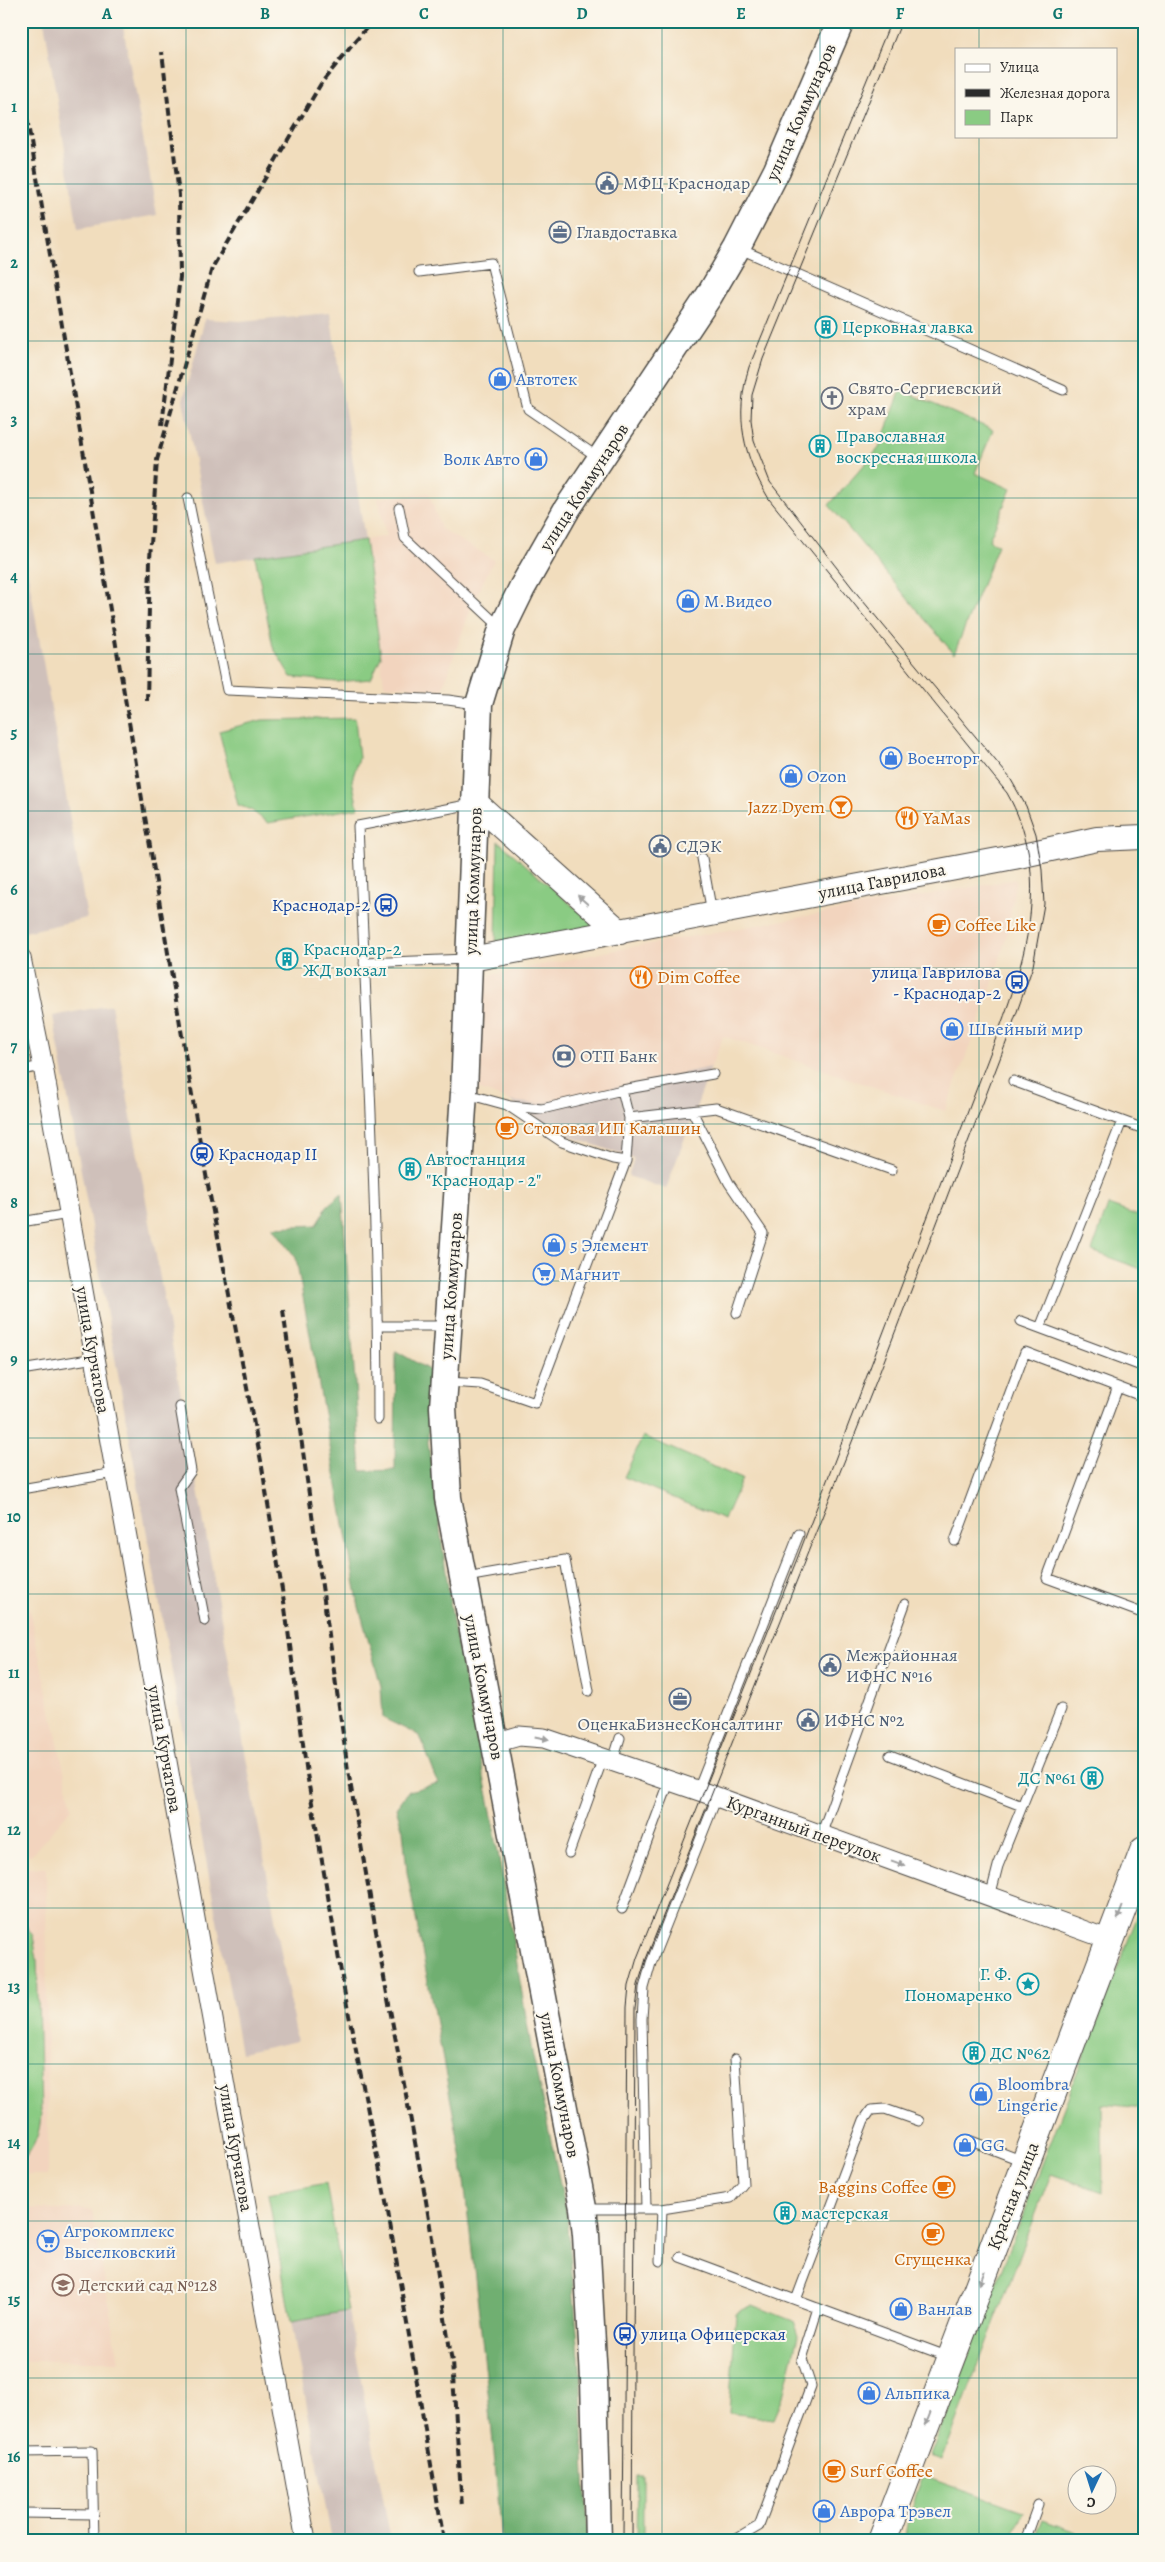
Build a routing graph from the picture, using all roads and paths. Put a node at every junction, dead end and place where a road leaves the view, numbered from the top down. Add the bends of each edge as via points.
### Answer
1 (841, 21) edge
2 (737, 248) junction
3 (419, 272) dead end
4 (1063, 390) dead end
5 (600, 459) junction
6 (188, 498) dead end
7 (399, 508) dead end
8 (502, 629) junction
9 (479, 704) junction
10 (476, 803) junction
11 (1144, 837) edge
12 (702, 858) dead end
13 (712, 914) junction
14 (620, 932) junction
15 (22, 958) edge
16 (471, 959) junction
17 (364, 963) junction
18 (43, 1066) junction
19 (21, 1070) edge
20 (713, 1074) dead end
21 (1012, 1081) dead end
22 (622, 1090) junction
23 (464, 1093) junction
24 (507, 1105) junction
25 (692, 1111) junction
26 (629, 1118) junction
27 (1122, 1121) junction
28 (1144, 1129) edge
29 (626, 1161) junction
30 (892, 1170) dead end
31 (69, 1214) junction
32 (21, 1222) edge
33 (737, 1313) dead end
34 (1021, 1321) dead end
35 (378, 1326) junction
36 (448, 1326) junction
37 (1040, 1328) junction
38 (95, 1358) junction
39 (1144, 1367) edge
40 (21, 1370) edge
41 (445, 1382) junction
42 (1118, 1388) junction
43 (1144, 1397) edge
44 (180, 1407) dead end
45 (378, 1419) dead end
46 (115, 1473) junction
47 (21, 1489) edge
48 (799, 1534) dead end
49 (955, 1541) dead end
50 (464, 1578) junction
51 (905, 1604) dead end
52 (1144, 1608) edge
53 (205, 1621) dead end
54 (589, 1690) dead end
55 (1061, 1709) dead end
56 (620, 1738) dead end
57 (494, 1743) junction
58 (890, 1755) dead end
59 (608, 1760) junction
60 (670, 1780) junction
61 (698, 1790) junction
62 (717, 1797) junction
63 (1022, 1806) junction
64 (821, 1836) junction
65 (1144, 1851) edge
66 (569, 1853) dead end
67 (990, 1896) junction
68 (622, 1909) dead end
69 (1110, 1940) junction
70 (735, 2059) dead end
71 (919, 2121) dead end
72 (971, 2141) dead end
73 (1026, 2162) junction
74 (583, 2208) junction
75 (646, 2209) junction
76 (662, 2209) junction
77 (680, 2257) dead end
78 (660, 2261) dead end
79 (796, 2300) junction
80 (818, 2308) junction
81 (952, 2358) junction
82 (21, 2452) edge
83 (1038, 2505) dead end
84 (21, 2513) edge
85 (94, 2514) junction
86 (735, 2540) edge
87 (94, 2541) edge
88 (306, 2541) edge
89 (598, 2541) edge
90 (882, 2541) edge
91 (1025, 2541) edge

1 - 2 main road, улица Коммунаров via 777,170
2 - 4 lane
2 - 5 main road, улица Коммунаров via 709,296
3 - 5 lane via 491,263 528,409
5 - 8 main road, улица Коммунаров via 544,547
6 - 9 lane via 227,690
7 - 8 lane via 404,538
8 - 9 main road, улица Коммунаров
9 - 10 main road, улица Коммунаров
14 -> 10 street
10 - 16 main road, улица Коммунаров
10 - 17 lane via 358,826
11 - 13 street, улица Гаврилова via 1097,839
12 - 13 lane
13 - 14 street, улица Гаврилова
14 - 16 street, улица Гаврилова
15 - 18 street, улица Курчатова
16 - 17 lane
16 - 23 main road, улица Коммунаров
17 - 35 lane
18 - 19 lane
18 - 31 street, улица Курчатова
20 - 22 lane
21 - 27 lane
22 - 24 lane via 542,1109
22 - 26 lane
23 - 24 lane
23 - 36 main road, улица Коммунаров
24 - 29 lane via 562,1142
25 - 26 lane
25 - 30 lane via 716,1108
25 - 33 lane via 729,1183 762,1233
26 - 29 lane
27 - 28 lane
27 - 37 lane
29 - 41 lane via 535,1403 480,1384
31 - 32 lane
31 - 38 street, улица Курчатова
34 - 37 lane
35 - 36 lane
35 - 45 lane
36 - 41 main road, улица Коммунаров
37 - 39 lane
38 - 40 lane
38 - 46 street, улица Курчатова
41 - 50 main road, улица Коммунаров via 443,1406 448,1498
42 - 43 lane
42 - 49 lane via 1025,1352
42 - 52 lane via 1047,1578 1142,1613
44 - 53 lane via 191,1471 179,1488
46 - 47 lane
46 - 88 street, улица Курчатова
48 - 61 lane
50 - 54 lane via 566,1560
50 - 57 main road, улица Коммунаров
51 - 64 lane
55 - 63 lane
56 - 59 lane
57 -> 59 street, Курганный переулок via 519,1736 544,1738
57 - 74 main road, улица Коммунаров
58 - 63 lane
59 - 60 street, Курганный переулок
59 - 66 lane
60 - 61 street, Курганный переулок
60 - 68 lane
61 - 62 street, Курганный переулок
62 - 64 street, Курганный переулок
62 - 75 lane via 644,1988
63 - 67 lane via 998,1866
64 -> 67 street, Курганный переулок
65 -> 69 main road, Красная улица
67 - 69 street, Курганный переулок
69 - 73 main road, Красная улица
70 - 76 lane via 743,2184 731,2198
71 - 79 lane via 885,2109 871,2110 864,2120
72 - 73 lane
73 -> 81 main road, Красная улица
74 - 75 lane
74 - 89 main road, улица Коммунаров via 594,2379
75 - 76 lane
76 - 78 lane
77 - 79 lane
79 - 80 lane
80 - 81 lane
80 - 86 lane via 802,2359 811,2386 759,2526
81 -> 90 main road, Красная улица
82 - 85 lane via 92,2452
83 - 91 lane
84 - 85 lane
85 - 87 lane

